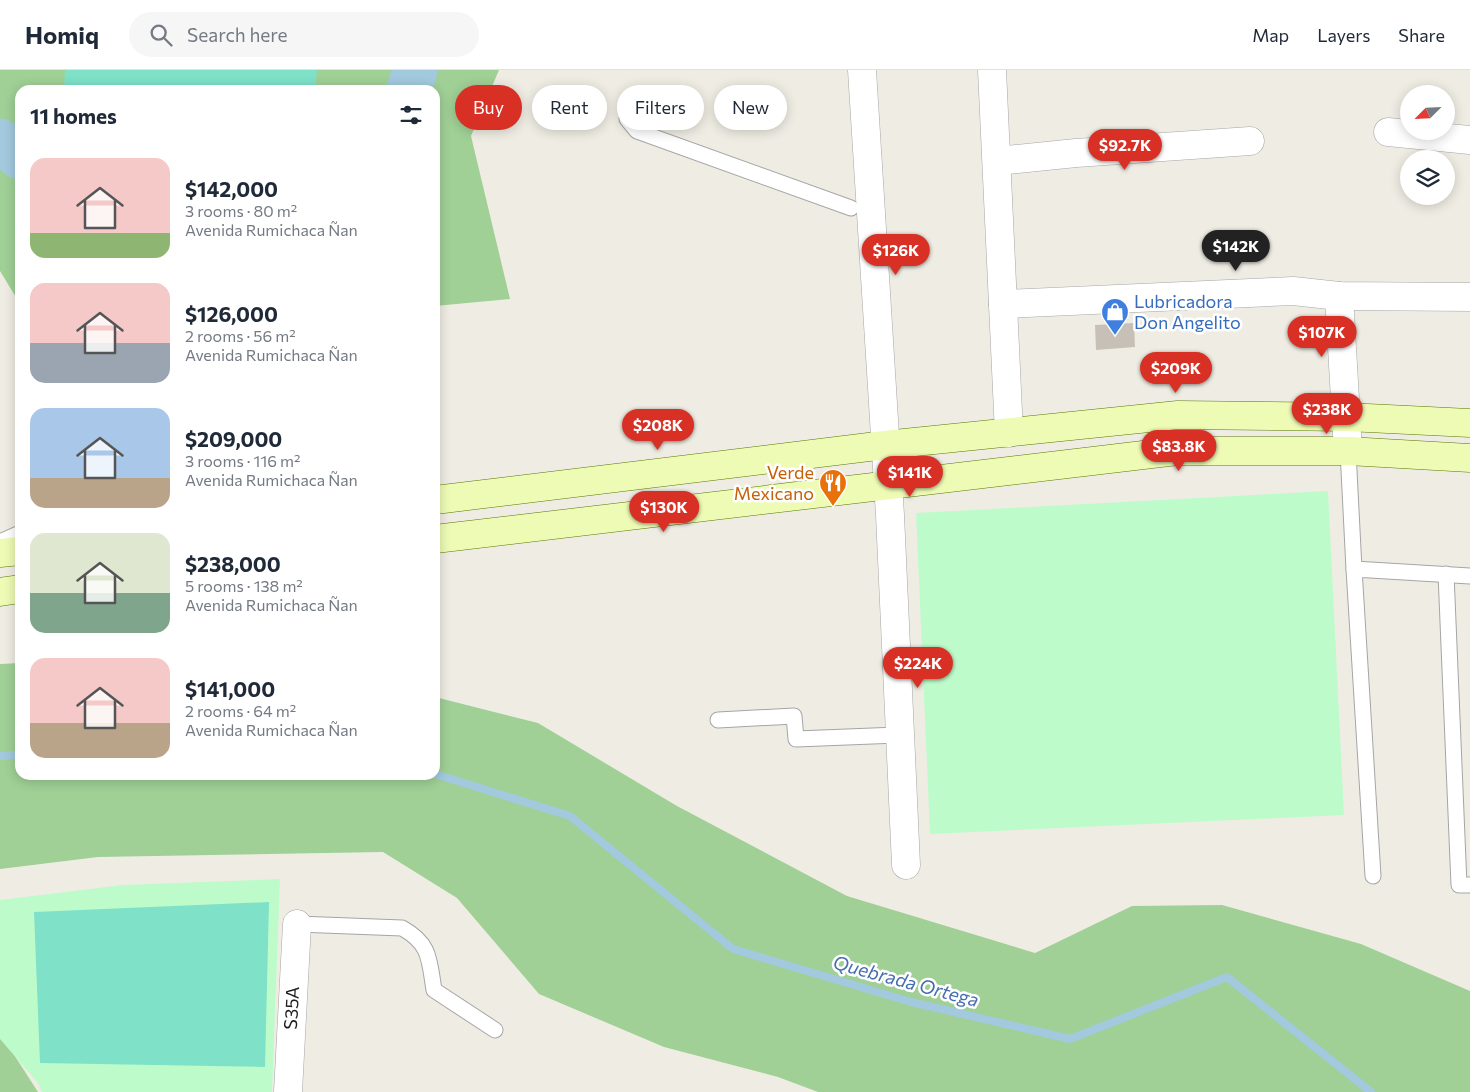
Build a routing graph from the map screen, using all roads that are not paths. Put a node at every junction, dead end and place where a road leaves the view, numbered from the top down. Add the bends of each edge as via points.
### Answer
1 (862, 70) edge
2 (992, 70) edge
3 (636, 130) edge
4 (1388, 132) dead end
5 (1470, 140) edge
6 (1250, 141) dead end
7 (996, 161) junction
8 (861, 212) junction
9 (1339, 296) junction
10 (1470, 297) edge
11 (1003, 304) junction
12 (1347, 418) junction
13 (1470, 423) edge
14 (1009, 433) junction
15 (885, 445) junction
16 (1348, 451) junction
17 (1470, 458) edge
18 (888, 484) junction
19 (440, 499) edge
20 (15, 535) edge
21 (440, 538) edge
22 (0, 542) edge
23 (15, 552) edge
24 (0, 553) edge
25 (1354, 569) junction
26 (1446, 574) junction
27 (1470, 576) edge
28 (15, 590) edge
29 (0, 592) edge
30 (718, 720) dead end
31 (898, 735) junction
32 (906, 865) dead end
33 (1373, 876) dead end
34 (1470, 885) edge
35 (297, 924) joint
36 (495, 1030) dead end
37 (288, 1092) edge

1 - 8 street
2 - 7 street
3 - 8 lane
4 - 5 street
6 - 7 street
7 - 11 street
8 - 15 street
9 - 10 street
9 - 11 street via 1293,290
9 - 12 street
11 - 14 street
12 - 13 main road
12 - 14 main road via 1178,415
12 - 16 street
14 - 15 main road
15 - 18 street
15 - 19 main road
16 - 17 main road
16 - 18 main road via 1177,451
16 - 25 lane
18 - 21 main road
18 - 31 street
20 - 22 lane
23 - 24 main road
25 - 26 lane
25 - 33 lane
26 - 27 lane
26 - 34 lane via 1459,885
28 - 29 main road
30 - 31 lane via 794,716 796,739
31 - 32 street
35 - 36 lane via 402,928 414,935 428,951 434,990
35 - 37 street, S35A

